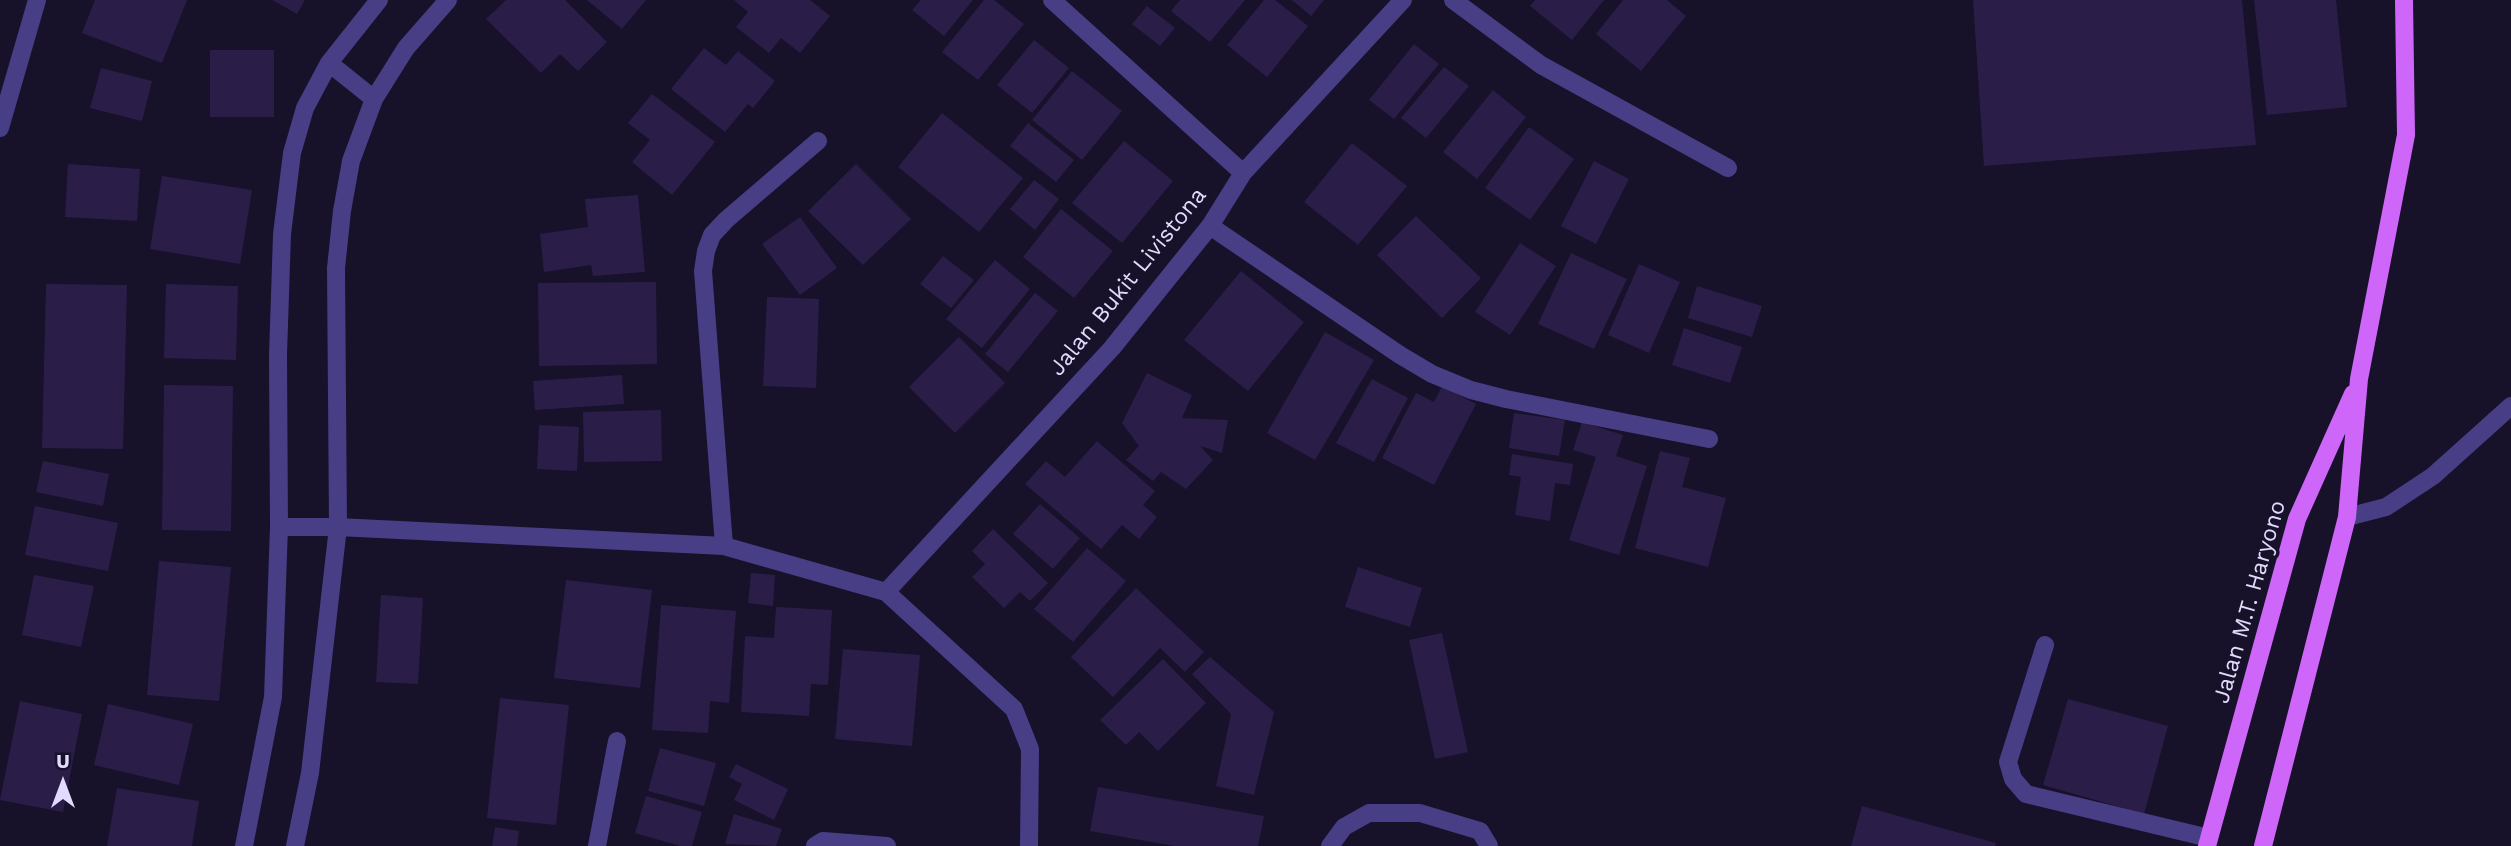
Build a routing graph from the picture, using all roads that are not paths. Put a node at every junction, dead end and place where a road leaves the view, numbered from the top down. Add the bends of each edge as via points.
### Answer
1 (37, 0) edge
2 (379, 0) edge
3 (448, 0) edge
4 (1052, 0) edge
5 (1403, 0) edge
6 (1453, 0) edge
7 (2406, 2) edge
8 (329, 64) junction
9 (374, 99) junction
10 (0, 128) edge
11 (818, 141) dead end
12 (1728, 168) dead end
13 (1243, 173) junction
14 (1210, 226) junction
15 (2359, 379) junction
16 (2511, 406) edge
17 (1709, 439) dead end
18 (2347, 517) junction
19 (279, 527) junction
20 (338, 527) junction
21 (724, 546) junction
22 (886, 592) junction
23 (2045, 645) dead end
24 (617, 741) dead end
25 (2208, 842) edge
26 (244, 846) edge
27 (295, 846) edge
28 (597, 846) edge
29 (815, 846) edge
30 (887, 846) edge
31 (1029, 846) edge
32 (1330, 846) edge
33 (1489, 846) edge
34 (2263, 846) edge

1 - 10 street
2 - 8 street
3 - 9 street via 406,48
4 - 13 street
5 - 13 street, Jalan Bukit Livistona
6 - 12 street via 1541,65
7 - 15 main road, Jalan M.T. Haryono via 2406,135
8 - 9 street
8 - 19 street via 305,107 292,153 282,234
9 - 20 street via 351,161 336,268
11 - 21 street via 726,220 712,235 706,251 703,271
13 - 14 street, Jalan Bukit Livistona
14 - 17 street via 1400,355 1442,378 1506,399
14 - 22 street, Jalan Bukit Livistona via 1112,348
15 - 18 main road, Jalan M.T. Haryono
15 - 25 main road, Jalan M.T. Haryono via 2297,519
16 - 18 street via 2433,476 2386,507
18 - 34 main road, Jalan M.T. Haryono
19 - 20 street
19 - 26 street via 273,697
20 - 21 street
20 - 27 street via 310,773
21 - 22 street
22 - 31 street via 1014,709 1030,749
23 - 25 street via 2008,762 2013,779 2026,794
24 - 28 street
29 - 30 street via 831,841
32 - 33 street via 1344,827 1369,813 1420,813 1480,831

